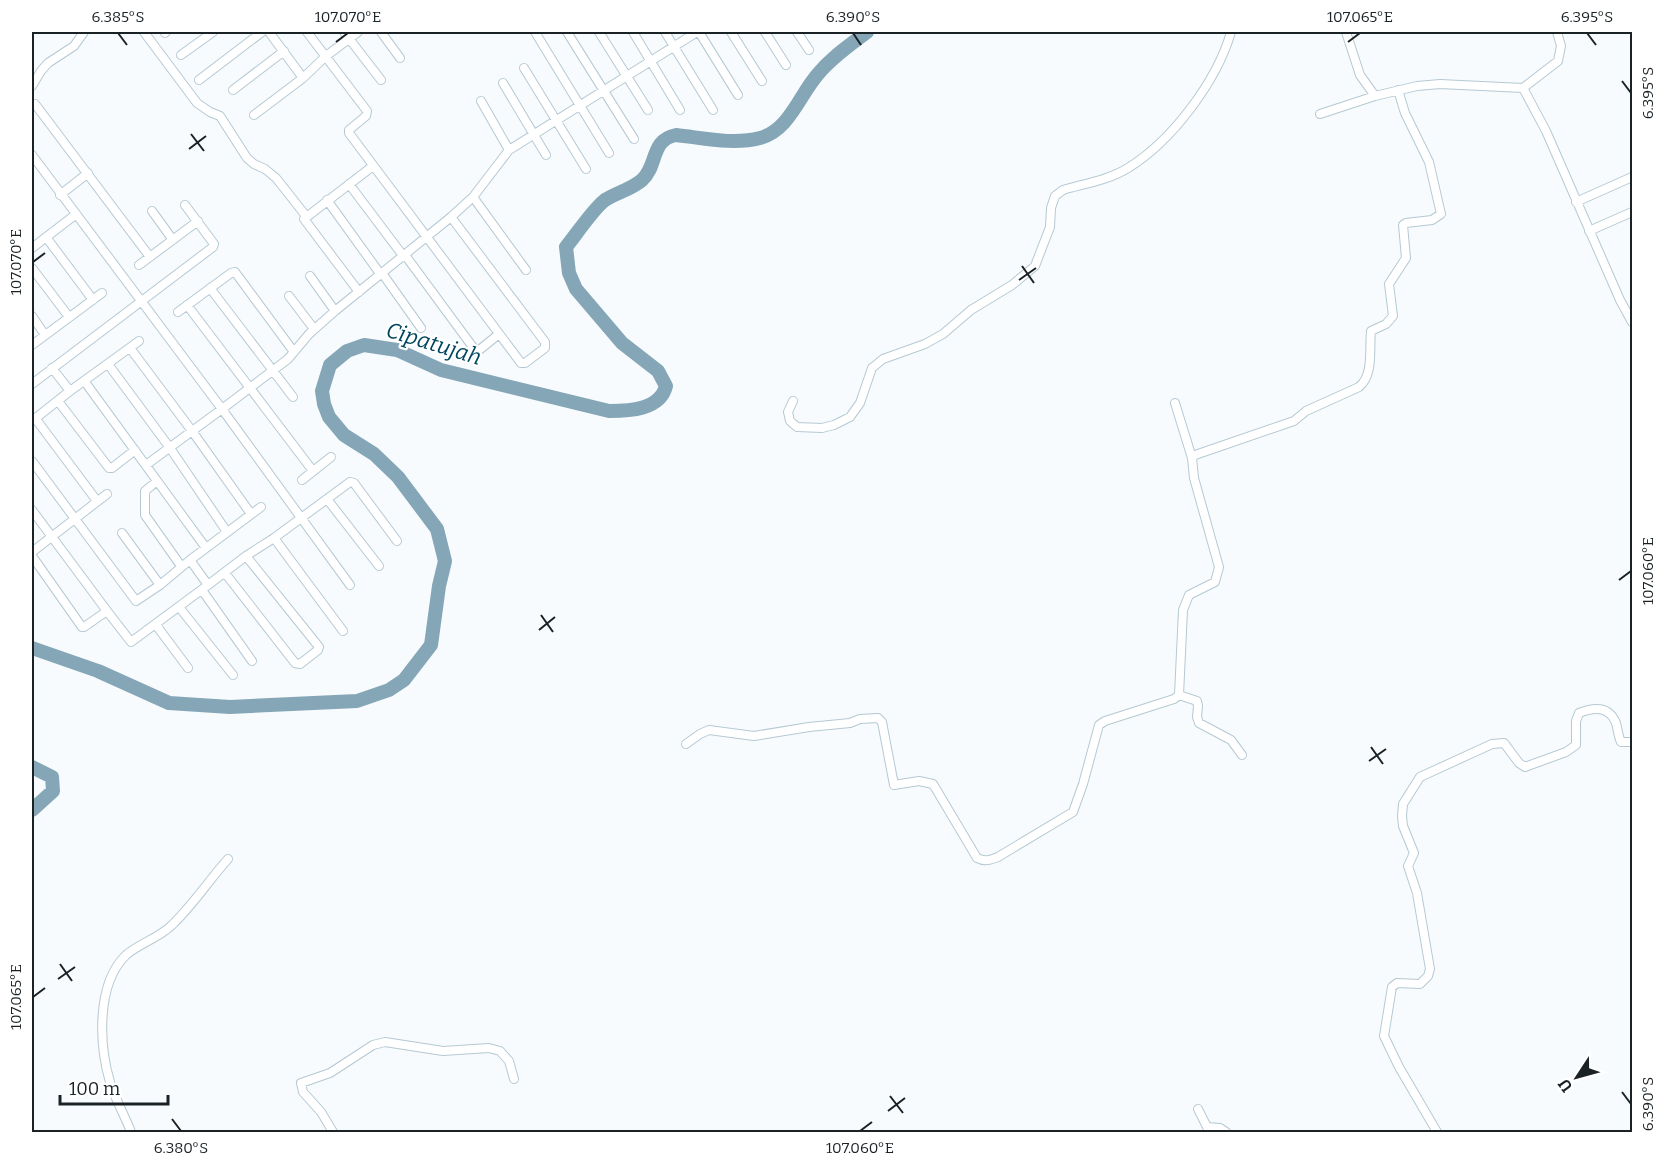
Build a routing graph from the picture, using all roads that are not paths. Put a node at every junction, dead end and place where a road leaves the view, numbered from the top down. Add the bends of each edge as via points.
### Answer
1 (84, 32) edge
2 (144, 32) edge
3 (213, 32) edge
4 (262, 32) edge
5 (269, 32) edge
6 (307, 32) edge
7 (358, 32) edge
8 (381, 32) edge
9 (535, 32) edge
10 (567, 32) edge
11 (599, 32) edge
12 (633, 32) edge
13 (665, 32) edge
14 (698, 32) edge
15 (731, 32) edge
16 (765, 32) edge
17 (797, 32) edge
18 (1231, 32) edge
19 (1346, 32) edge
20 (1557, 32) edge
21 (347, 35) edge
22 (674, 46) junction
23 (809, 50) dead end
24 (284, 51) junction
25 (181, 55) dead end
26 (326, 56) junction
27 (400, 58) dead end
28 (650, 61) junction
29 (786, 65) dead end
30 (524, 68) dead end
31 (627, 76) junction
32 (303, 78) junction
33 (199, 80) dead end
34 (381, 80) dead end
35 (762, 81) dead end
36 (503, 83) dead end
37 (32, 86) edge
38 (1523, 88) junction
39 (232, 90) dead end
40 (603, 90) junction
41 (1398, 90) junction
42 (738, 95) dead end
43 (1375, 96) junction
44 (481, 101) dead end
45 (35, 104) dead end
46 (580, 105) junction
47 (648, 110) dead end
48 (680, 110) dead end
49 (713, 110) dead end
50 (1320, 114) dead end
51 (254, 115) dead end
52 (556, 120) junction
53 (534, 135) junction
54 (634, 139) dead end
55 (509, 150) junction
56 (609, 153) dead end
57 (32, 155) edge
58 (546, 155) dead end
59 (373, 166) junction
60 (586, 169) dead end
61 (88, 173) junction
62 (1632, 177) edge
63 (349, 184) junction
64 (60, 195) junction
65 (473, 197) junction
66 (327, 200) junction
67 (1576, 202) junction
68 (185, 205) dead end
69 (152, 211) dead end
70 (1632, 212) edge
71 (75, 215) junction
72 (306, 216) junction
73 (451, 217) junction
74 (198, 221) junction
75 (1589, 231) junction
76 (46, 237) junction
77 (427, 237) junction
78 (173, 240) junction
79 (32, 248) edge
80 (404, 256) junction
81 (150, 257) junction
82 (139, 265) dead end
83 (32, 268) edge
84 (526, 270) dead end
85 (382, 274) junction
86 (310, 276) dead end
87 (210, 288) junction
88 (359, 292) junction
89 (102, 293) dead end
90 (289, 296) dead end
91 (93, 300) junction
92 (142, 301) junction
93 (188, 305) junction
94 (335, 311) junction
95 (178, 312) dead end
96 (32, 316) edge
97 (69, 317) junction
98 (1632, 322) edge
99 (422, 327) dead end
100 (314, 330) junction
101 (499, 334) junction
102 (45, 335) junction
103 (139, 341) dead end
104 (32, 345) edge
105 (130, 348) junction
106 (294, 352) junction
107 (108, 364) junction
108 (52, 368) junction
109 (273, 370) junction
110 (85, 382) junction
111 (32, 384) edge
112 (249, 388) junction
113 (70, 392) junction
114 (293, 398) dead end
115 (58, 401) junction
116 (793, 401) dead end
117 (1175, 403) dead end
118 (222, 409) junction
119 (33, 420) edge
120 (192, 431) junction
121 (170, 448) junction
122 (135, 450) junction
123 (331, 457) dead end
124 (1192, 458) junction
125 (32, 461) edge
126 (146, 465) junction
127 (313, 471) junction
128 (157, 480) junction
129 (302, 480) dead end
130 (107, 494) dead end
131 (327, 499) junction
132 (97, 501) junction
133 (261, 507) dead end
134 (32, 510) edge
135 (251, 514) junction
136 (301, 517) junction
137 (74, 519) junction
138 (227, 532) junction
139 (122, 533) dead end
140 (52, 536) junction
141 (274, 538) junction
142 (397, 541) dead end
143 (206, 548) junction
144 (32, 554) edge
145 (246, 556) junction
146 (190, 560) junction
147 (181, 566) junction
148 (379, 566) dead end
149 (225, 573) junction
150 (160, 585) junction
151 (350, 585) dead end
152 (205, 587) junction
153 (137, 601) junction
154 (130, 608) dead end
155 (179, 608) junction
156 (107, 611) junction
157 (156, 625) junction
158 (343, 631) dead end
159 (252, 661) dead end
160 (188, 668) dead end
161 (233, 675) dead end
162 (1179, 695) junction
163 (1632, 742) edge
164 (686, 744) dead end
165 (1242, 755) dead end
166 (228, 859) dead end
167 (514, 1079) dead end
168 (1198, 1109) dead end
169 (1205, 1130) edge
170 (132, 1132) edge
171 (333, 1132) edge
172 (1226, 1132) edge
173 (1437, 1132) edge

1 - 37 street via 74,46 41,70
2 - 72 street via 197,103 220,116 247,158 276,178
3 - 25 street
4 - 33 street
5 - 24 street
6 - 26 street
7 - 21 street
8 - 27 street
9 - 46 street
10 - 40 street
11 - 31 street
12 - 28 street
13 - 22 street
14 - 22 street
14 - 42 street
15 - 35 street
16 - 29 street
17 - 23 street
18 - 116 street via 1227,48 1208,82 1174,129 1149,153 1126,170 1055,196 1050,227 1035,266 943,334 883,359 872,368 860,403 850,417 822,428 797,427 788,412
19 - 43 street via 1358,71
20 - 38 street via 1561,46 1558,61
21 - 26 street
21 - 34 street
22 - 28 street
22 - 49 street
24 - 32 street
24 - 39 street
26 - 32 street
26 - 59 street via 367,111 349,132
28 - 31 street
28 - 48 street
30 - 52 street
31 - 40 street
31 - 47 street
32 - 51 street
36 - 53 street
38 - 41 street via 1440,84
38 - 67 street
40 - 46 street
40 - 54 street
41 - 43 street
41 - 124 street via 1429,162 1441,214 1403,225 1406,258 1389,284 1393,316 1371,331 1366,379 1359,387 1306,411 1294,421
43 - 50 street
44 - 55 street
45 - 61 street
46 - 52 street
46 - 56 street
52 - 53 street
52 - 60 street
53 - 55 street
53 - 58 street
55 - 65 street
57 - 64 street
59 - 63 street
59 - 77 street
61 - 64 street
61 - 81 street
62 - 67 street
63 - 66 street
63 - 80 street
64 - 71 street
65 - 73 street
65 - 84 street
66 - 72 street
66 - 85 street
67 - 75 street
68 - 74 street
69 - 78 street
70 - 75 street
71 - 76 street
71 - 92 street
72 - 88 street via 304,220
73 - 77 street
73 - 101 street via 546,346 523,363
74 - 78 street
74 - 92 street via 213,247
75 - 98 street
76 - 79 street
76 - 91 street
77 - 80 street
77 - 101 street
78 - 81 street
80 - 85 street
80 - 101 street via 476,350
81 - 82 street
83 - 97 street
85 - 88 street
85 - 99 street
86 - 94 street
87 - 93 street
87 - 106 street via 237,273
87 - 109 street
88 - 94 street
89 - 91 street
90 - 100 street
91 - 97 street
92 - 108 street
92 - 118 street
93 - 95 street
93 - 112 street
94 - 100 street
96 - 102 street
97 - 102 street
100 - 106 street
102 - 104 street
103 - 105 street
105 - 107 street
105 - 120 street
106 - 109 street
107 - 110 street
107 - 121 street
108 - 111 street
108 - 113 street
109 - 112 street
109 - 114 street
110 - 113 street
110 - 122 street
112 - 118 street
112 - 127 street
113 - 115 street
115 - 119 street
115 - 122 street via 109,468
117 - 124 street
118 - 120 street
118 - 136 street
119 - 132 street
120 - 121 street
120 - 135 street
121 - 126 street
121 - 138 street
122 - 126 street
123 - 127 street
124 - 162 street via 1219,572 1215,582 1190,595 1183,610
125 - 137 street
126 - 128 street
127 - 129 street
128 - 143 street
128 - 147 street via 145,491 145,514
130 - 132 street
131 - 136 street
131 - 142 street via 352,482
131 - 148 street
132 - 137 street
133 - 135 street
134 - 140 street
135 - 138 street
136 - 141 street
136 - 151 street
137 - 140 street
137 - 153 street
138 - 143 street
139 - 150 street
140 - 144 street
140 - 156 street
141 - 145 street
141 - 158 street
143 - 146 street
144 - 156 street via 82,627
145 - 149 street
145 - 149 street via 319,647 318,651 297,664
146 - 147 street
146 - 152 street
147 - 150 street
149 - 152 street
150 - 153 street
152 - 155 street
152 - 159 street
153 - 154 street
155 - 157 street
155 - 161 street
156 - 157 street via 130,642
157 - 160 street
162 - 164 street via 1101,723 1073,812 987,861 977,858 933,784 892,784 882,722 878,718 754,736 709,730
162 - 165 street via 1197,701 1199,723 1231,740
163 - 173 street via 1619,739 1610,714 1603,709 1588,709 1579,713 1576,745 1566,752 1525,767 1500,742 1420,777 1403,804 1403,826 1414,853 1408,866 1417,893 1430,974 1419,985 1393,986 1384,1033
166 - 170 street via 173,924 128,954 111,979 102,1015 103,1048 110,1082
167 - 171 street via 509,1061 501,1051 443,1051 378,1042 336,1070 301,1083 303,1092
168 - 169 street
169 - 172 street via 1220,1128

